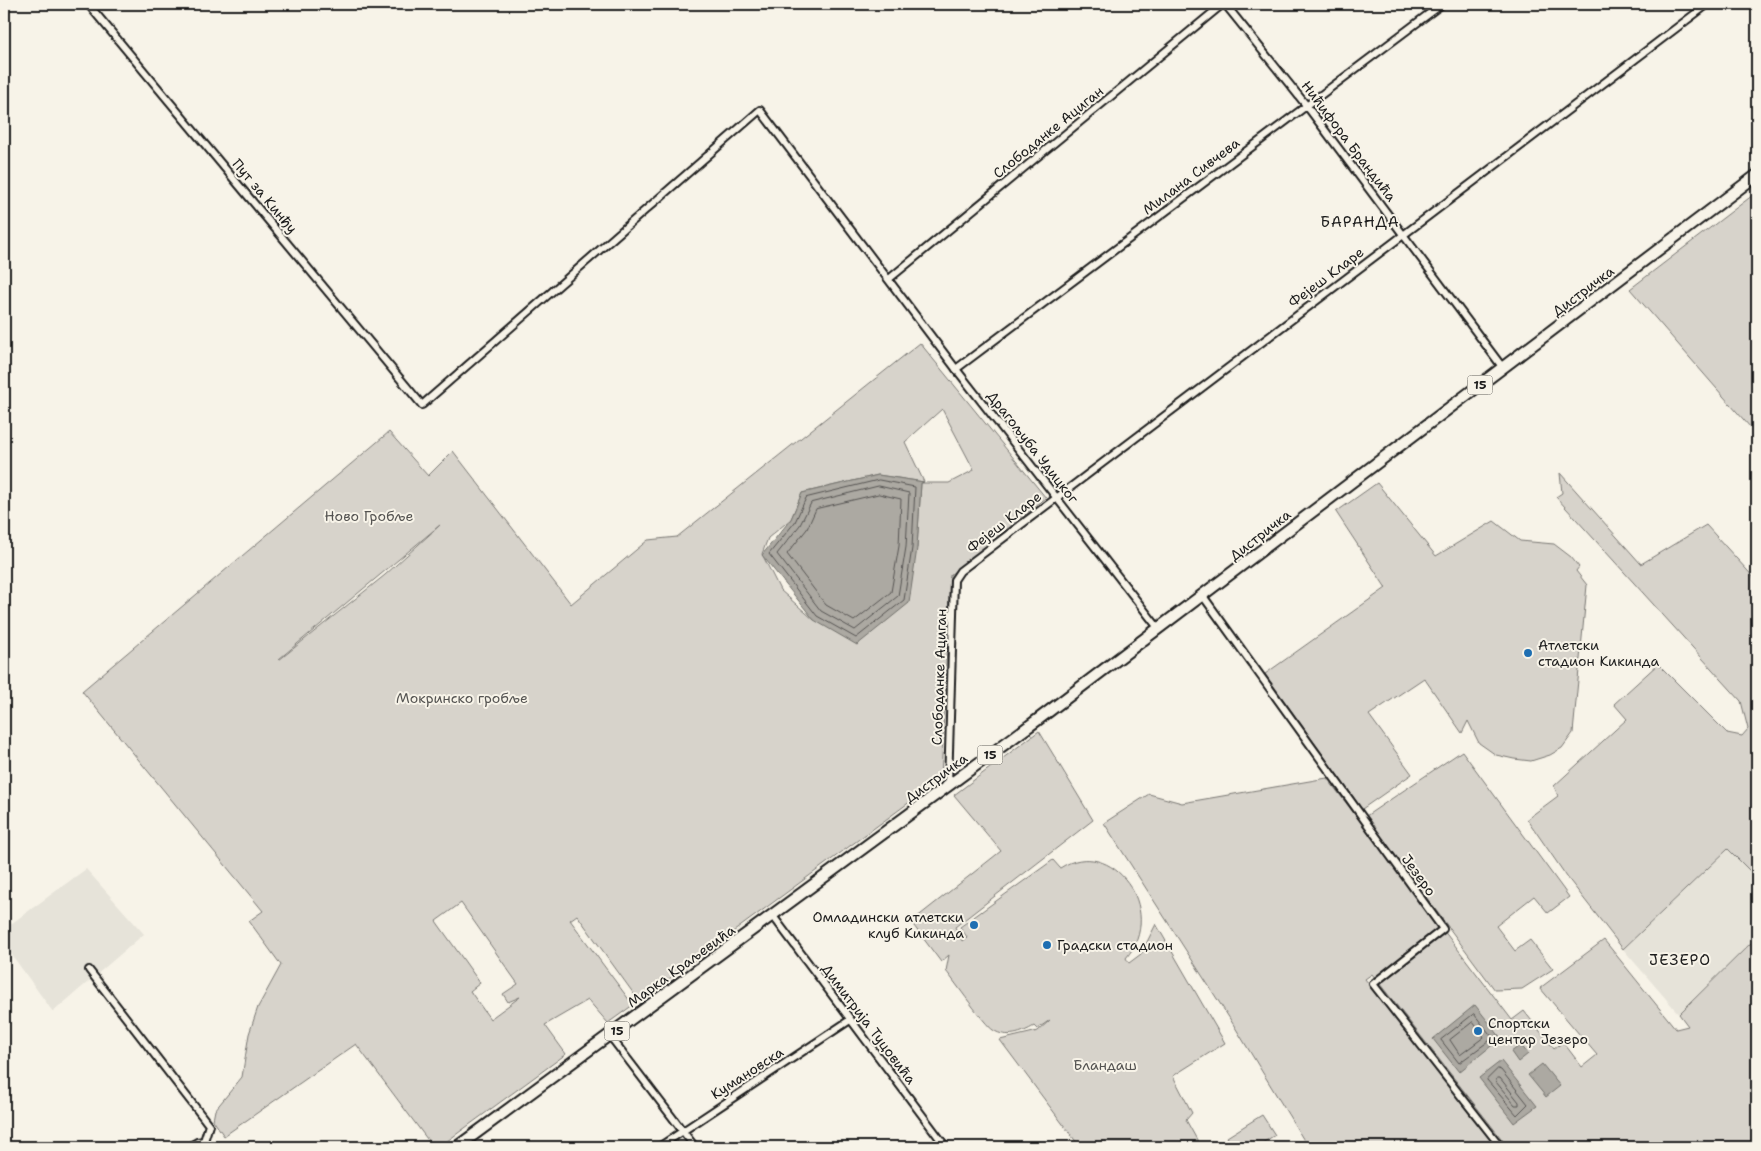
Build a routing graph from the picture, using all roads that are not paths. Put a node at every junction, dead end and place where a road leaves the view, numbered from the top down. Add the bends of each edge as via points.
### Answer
1 (88, 4) edge
2 (1224, 4) edge
3 (1442, 4) edge
4 (1708, 4) edge
5 (1306, 104) junction
6 (1757, 175) edge
7 (1403, 234) junction
8 (889, 279) junction
9 (1504, 368) junction
10 (956, 369) junction
11 (422, 405) joint
12 (1057, 497) junction
13 (960, 571) joint
14 (1203, 596) junction
15 (1159, 628) junction
16 (948, 786) junction
17 (774, 914) junction
18 (89, 970) dead end
19 (850, 1020) junction
20 (610, 1036) junction
21 (682, 1130) junction
22 (204, 1141) junction
23 (188, 1147) edge
24 (210, 1147) edge
25 (457, 1147) edge
26 (659, 1147) edge
27 (695, 1147) edge
28 (946, 1147) edge
29 (1501, 1147) edge

1 - 11 street, Пут за Кинђу
2 - 5 street, Нићифора Брандића
2 - 8 street, Слободанке Ациган
3 - 5 street, Милана Сивчева
4 - 7 street, Фејеш Кларе
5 - 7 street, Нићифора Брандића
5 - 10 street, Милана Сивчева
6 - 9 main road, Дистричка / 15
7 - 9 street, Нићифора Брандића
7 - 12 street, Фејеш Кларе
8 - 10 street, Драгољуба Удицког
8 - 11 street, Драгољуба Удицког via 760,110
9 - 14 main road, Дистричка / 15
10 - 12 street, Драгољуба Удицког
12 - 13 street, Фејеш Кларе
12 - 15 street, Драгољуба Удицког
13 - 16 street, Слободанке Ациган via 954,580
14 - 15 main road, Дистричка / 15
14 - 29 street, Језеро via 1443,929 1373,984
15 - 16 main road, Дистричка / 15
16 - 17 main road, Дистричка / 15
17 - 19 street, Димитрија Туцовића
17 - 20 main road, Марка Краљевића / 15
18 - 22 street via 209,1125
19 - 21 street, Кумановска
19 - 28 street, Димитрија Туцовића
20 - 21 street
20 - 25 main road, Марка Краљевића / 15
21 - 26 street, Кумановска
21 - 27 street
22 - 23 street
22 - 24 street

